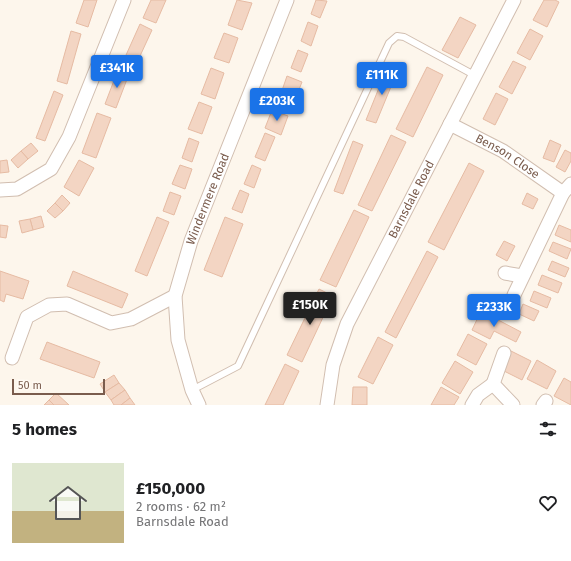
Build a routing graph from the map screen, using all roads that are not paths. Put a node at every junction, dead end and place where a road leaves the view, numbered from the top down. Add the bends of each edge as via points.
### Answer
1 (124, 0) edge
2 (287, 0) edge
3 (514, 0) edge
4 (476, 76) junction
5 (450, 124) junction
6 (567, 188) edge
7 (0, 190) edge
8 (505, 272) dead end
9 (522, 276) junction
10 (514, 295) dead end
11 (175, 296) junction
12 (504, 353) dead end
13 (12, 358) dead end
14 (493, 384) junction
15 (192, 390) junction
16 (200, 405) edge
17 (327, 405) edge
18 (472, 405) edge
19 (513, 405) edge

1 - 7 street via 69,137 51,169 17,190
2 - 11 street, Windermere Road via 191,240
3 - 4 street, Barnsdale Road
4 - 5 street, Barnsdale Road
4 - 15 lane via 404,37 397,36 389,43 238,366
5 - 6 street, Benson Close
5 - 17 street, Barnsdale Road via 346,324 333,365
6 - 9 street, Benson Close
8 - 9 street
9 - 10 street, Benson Close
11 - 13 street via 131,319 111,323 67,304 49,306 27,317
11 - 15 street, Windermere Road via 178,340
12 - 14 street
14 - 18 street via 478,395
14 - 19 street
15 - 16 street, Windermere Road

